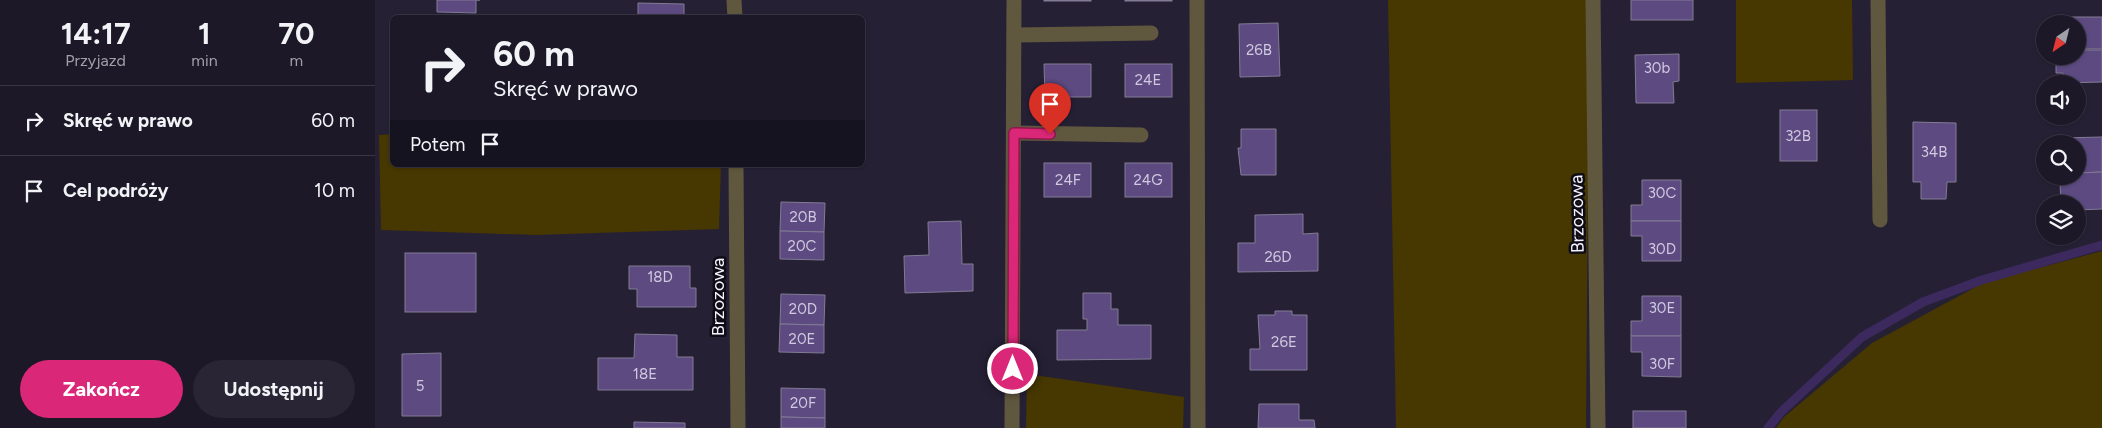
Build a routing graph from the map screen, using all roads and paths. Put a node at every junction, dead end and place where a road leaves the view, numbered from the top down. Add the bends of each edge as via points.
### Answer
1 (735, 0) edge
2 (1014, 0) edge
3 (1197, 0) edge
4 (1593, 0) edge
5 (1878, 0) edge
6 (735, 15) edge
7 (1151, 33) dead end
8 (1014, 35) junction
9 (1014, 133) junction
10 (1141, 135) dead end
11 (736, 167) edge
12 (1880, 220) dead end
13 (738, 428) edge
14 (1012, 428) edge
15 (1198, 428) edge
16 (1598, 428) edge

1 - 6 street
2 - 8 street
3 - 15 street
4 - 16 street, Brzozowa
5 - 12 street
7 - 8 street
8 - 9 street
9 - 10 street
9 - 14 street
11 - 13 street, Brzozowa

